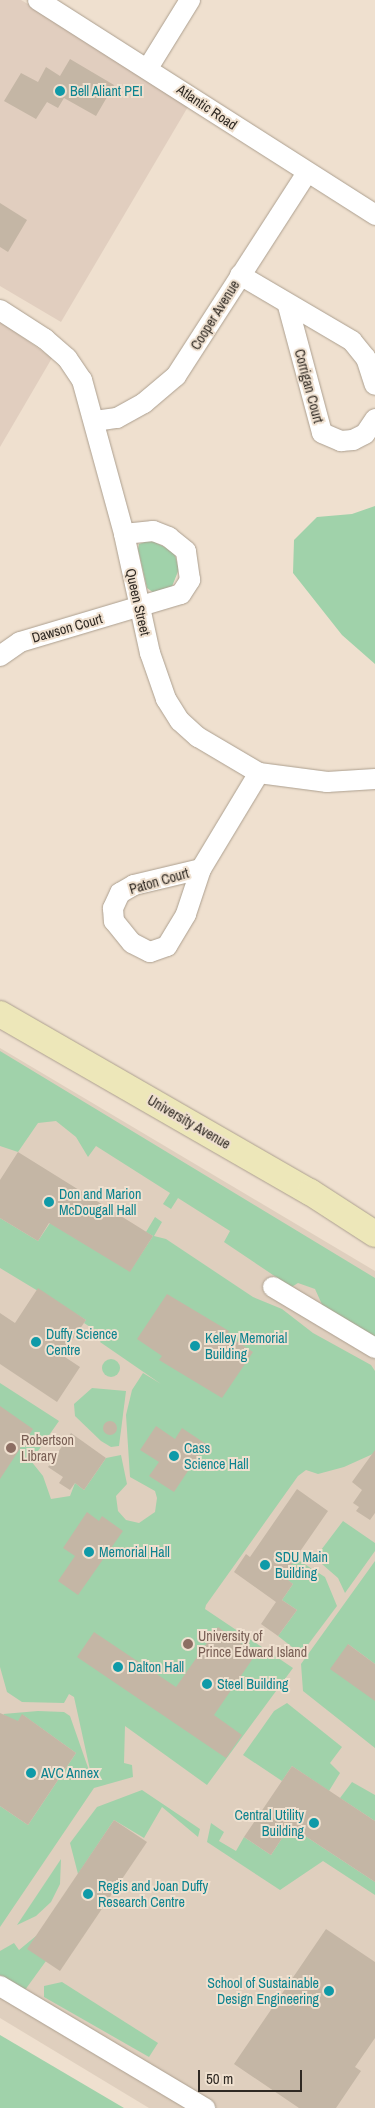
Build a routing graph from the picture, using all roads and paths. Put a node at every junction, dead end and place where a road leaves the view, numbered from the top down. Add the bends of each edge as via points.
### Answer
1 (38, 0) edge
2 (190, 0) edge
3 (148, 68) junction
4 (306, 174) junction
5 (375, 215) edge
6 (240, 275) junction
7 (288, 306) junction
8 (0, 310) edge
9 (375, 385) edge
10 (375, 419) edge
11 (95, 421) junction
12 (124, 534) junction
13 (139, 608) junction
14 (0, 656) edge
15 (259, 773) junction
16 (375, 779) edge
17 (200, 869) junction
18 (0, 1014) edge
19 (375, 1234) edge
20 (273, 1287) dead end
21 (375, 1348) edge
22 (0, 1986) edge
23 (205, 2108) edge

1 - 3 street, Atlantic Road
2 - 3 street
3 - 4 street, Atlantic Road
4 - 5 street, Atlantic Road
4 - 6 street, Cooper Avenue
6 - 7 street
6 - 11 street, Cooper Avenue via 176,376 130,410
7 - 9 street via 307,311 352,341 366,358
7 - 10 street, Corrigan Court via 322,433 341,441 353,440 365,434
8 - 11 street, Queen Street via 67,358 82,380
11 - 12 street, Queen Street
12 - 13 street, Queen Street
12 - 13 street, Dawson Court via 153,531 168,537 186,551 191,564 190,580 181,594
13 - 14 street, Dawson Court via 20,642
13 - 15 street, Queen Street via 157,677 180,721 198,737
15 - 16 street, Queen Street via 327,782
15 - 17 street, Paton Court
17 - 17 street, Paton Court via 134,885 120,893 113,908 114,921 132,943 150,952 168,946 186,914
18 - 19 main road, University Avenue via 310,1192
20 - 21 street
22 - 23 street

